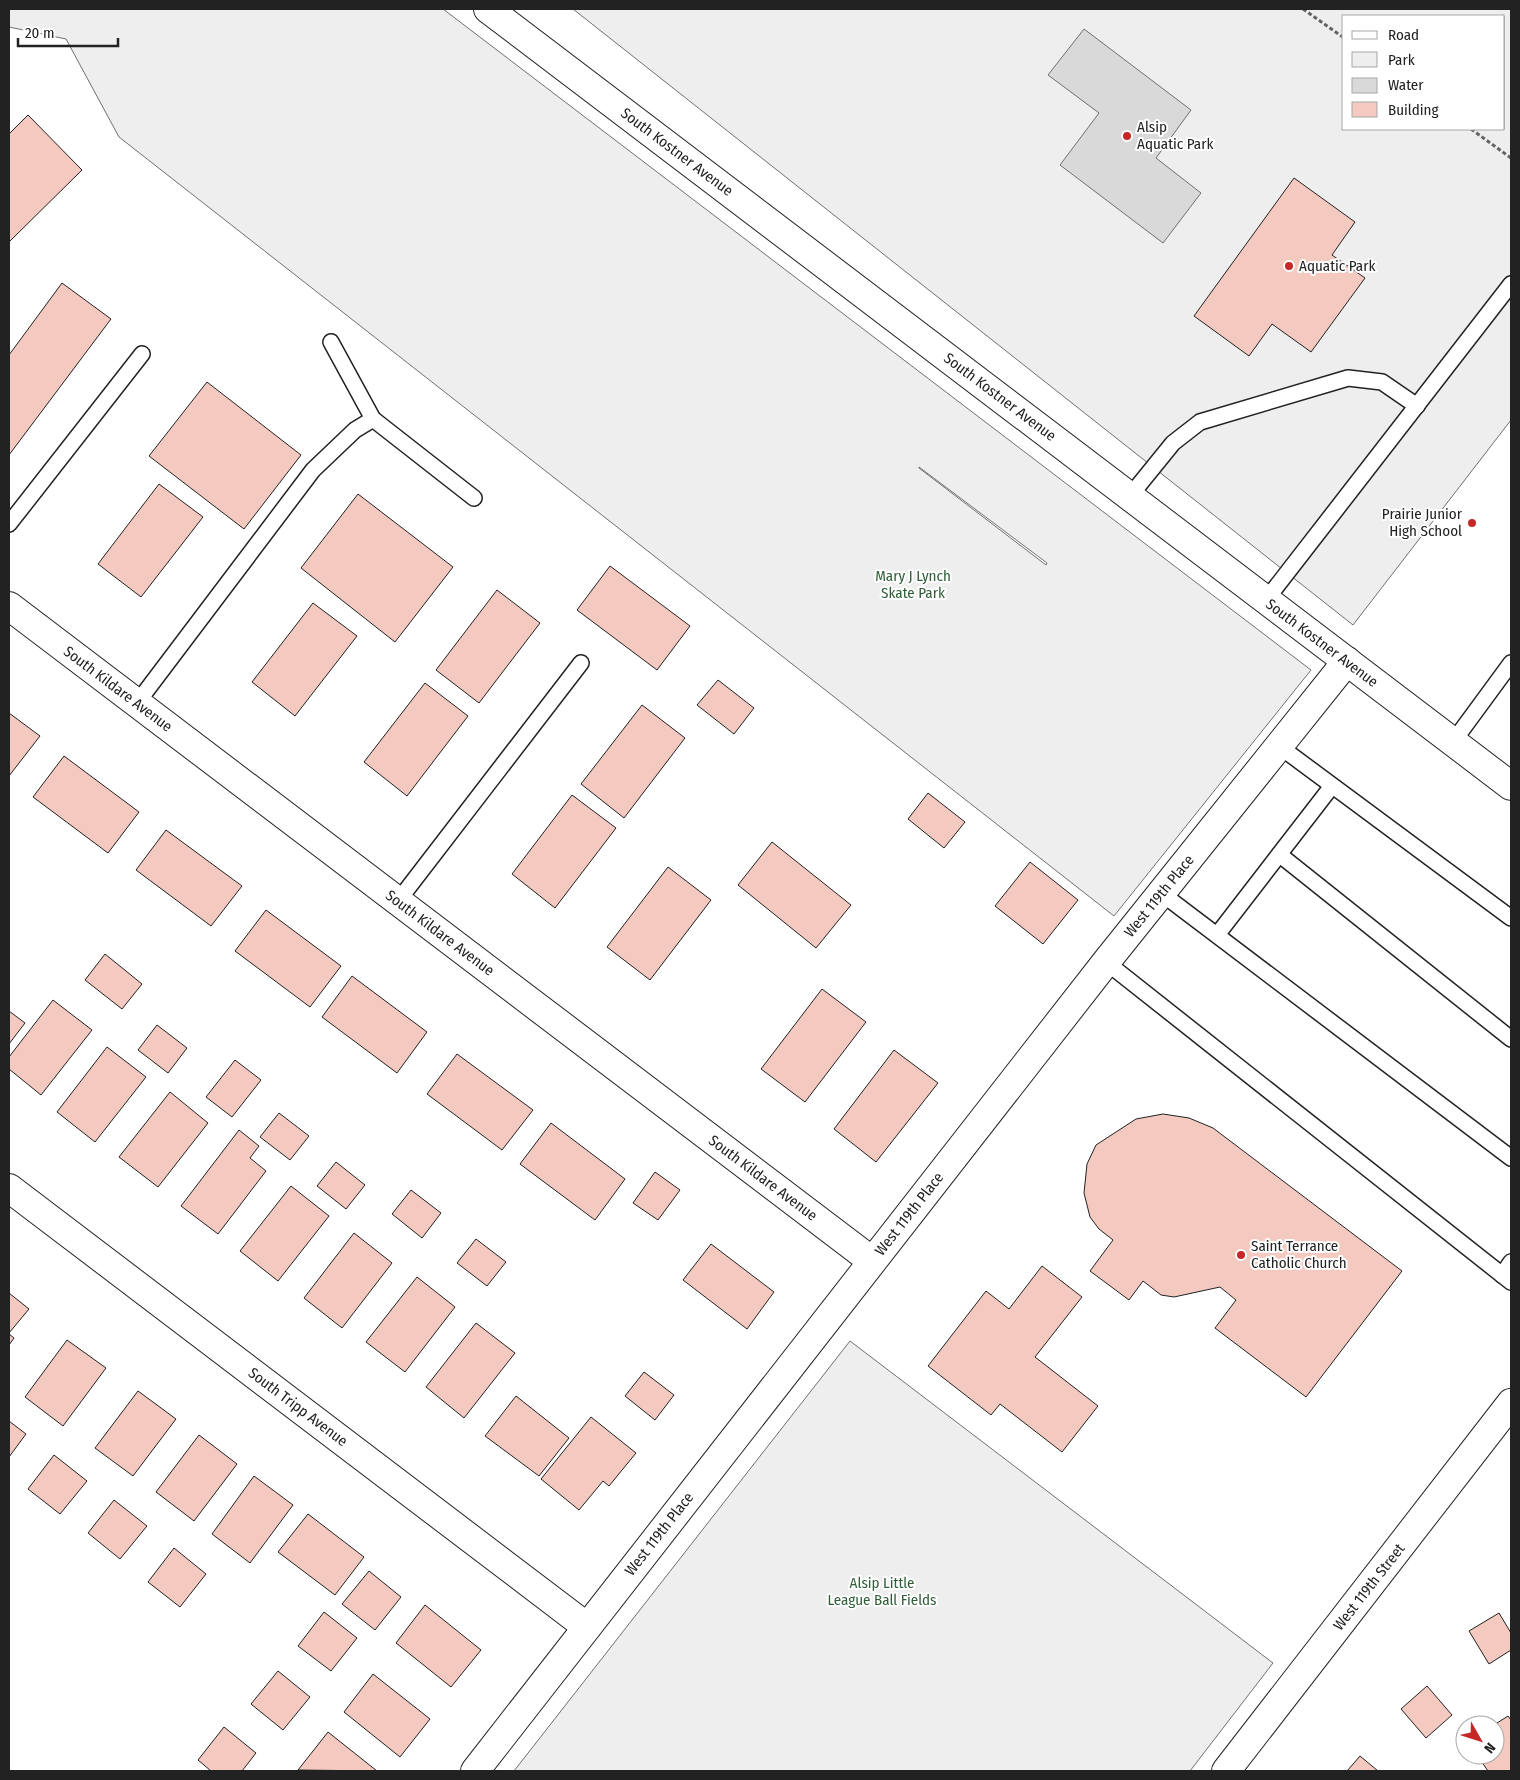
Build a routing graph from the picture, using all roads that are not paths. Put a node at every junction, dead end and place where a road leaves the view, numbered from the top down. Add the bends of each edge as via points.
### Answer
1 (488, 9) edge
2 (1511, 284) edge
3 (331, 342) dead end
4 (142, 354) dead end
5 (1417, 406) junction
6 (372, 419) junction
7 (1130, 496) junction
8 (474, 498) dead end
9 (9, 524) edge
10 (1266, 600) junction
11 (9, 606) edge
12 (1347, 662) junction
13 (581, 663) dead end
14 (1511, 663) edge
15 (136, 703) junction
16 (1453, 742) junction
17 (1279, 746) junction
18 (1332, 786) junction
19 (1511, 786) edge
20 (1280, 854) junction
21 (1161, 893) junction
22 (398, 901) junction
23 (1511, 918) edge
24 (1216, 935) junction
25 (1106, 962) junction
26 (1511, 1039) edge
27 (1511, 1158) edge
28 (9, 1188) edge
29 (872, 1261) junction
30 (1511, 1262) edge
31 (1507, 1279) edge
32 (1511, 1403) edge
33 (587, 1626) junction
34 (475, 1771) edge
35 (1226, 1771) edge

1 - 7 street, South Kostner Avenue
2 - 5 lane
3 - 6 lane
4 - 9 lane
5 - 7 lane via 1382,382 1348,378 1200,422 1173,443
5 - 10 lane
6 - 8 lane
6 - 15 lane via 355,430 313,470
7 - 10 street, South Kostner Avenue
10 - 12 street, South Kostner Avenue
11 - 15 street, South Kildare Avenue
12 - 16 street, South Kostner Avenue
12 - 17 street, West 119th Place
13 - 22 lane
14 - 16 lane
15 - 22 street, South Kildare Avenue
16 - 19 street, South Kostner Avenue
17 - 18 lane
17 - 21 street, West 119th Place
18 - 20 lane
18 - 23 lane
20 - 24 lane
20 - 26 lane
21 - 24 lane
21 - 25 street, West 119th Place
22 - 29 street, South Kildare Avenue
24 - 27 lane
25 - 29 street, West 119th Place
25 - 31 lane
28 - 33 street, South Tripp Avenue
29 - 33 street, West 119th Place
30 - 31 lane
32 - 35 street, West 119th Street
33 - 34 street, West 119th Place

